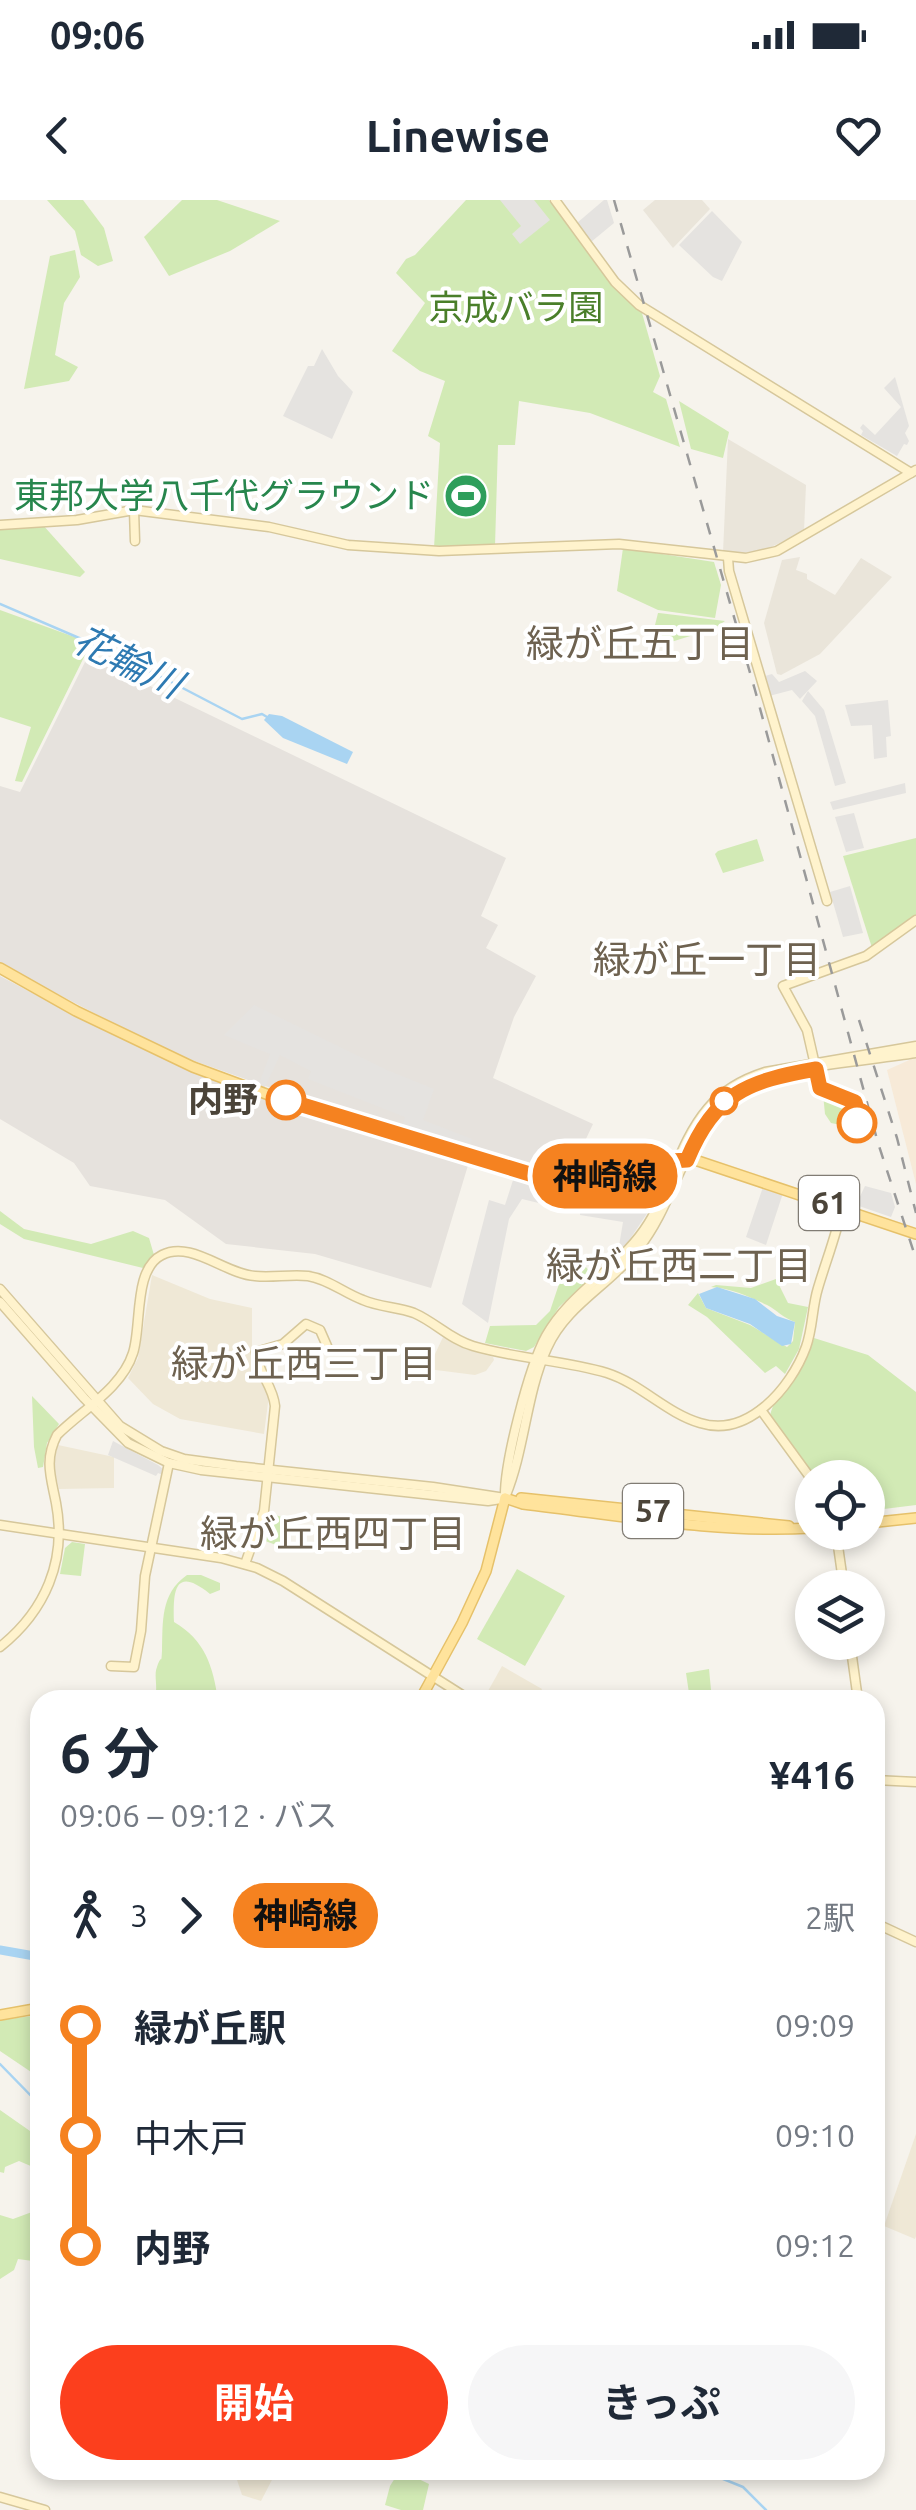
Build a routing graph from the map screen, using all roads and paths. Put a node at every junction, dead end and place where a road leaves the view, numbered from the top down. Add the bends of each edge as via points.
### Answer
1 (556, 200) edge
2 (914, 472) edge
3 (134, 510) junction
4 (0, 525) edge
5 (135, 542) dead end
6 (728, 558) junction
7 (827, 901) dead end
8 (916, 920) edge
9 (0, 968) edge
10 (916, 1050) edge
11 (815, 1065) junction
12 (683, 1159) junction
13 (842, 1208) junction
14 (916, 1234) edge
15 (0, 1289) edge
16 (0, 1302) edge
17 (327, 1346) dead end
18 (539, 1359) junction
19 (93, 1402) junction
20 (761, 1410) junction
21 (797, 1460) edge
22 (168, 1463) junction
23 (268, 1472) junction
24 (505, 1498) junction
25 (916, 1518) edge
26 (885, 1521) edge
27 (0, 1525) edge
28 (795, 1529) edge
29 (60, 1534) junction
30 (151, 1548) junction
31 (245, 1564) junction
32 (0, 1648) edge
33 (852, 1660) edge
34 (111, 1666) dead end
35 (433, 1676) junction
36 (425, 1690) edge
37 (455, 1690) edge
38 (857, 1690) edge
39 (885, 1780) edge
40 (916, 1782) edge
41 (885, 1928) edge
42 (916, 1942) edge
43 (30, 2010) edge
44 (0, 2014) edge
45 (0, 2497) edge
46 (45, 2510) edge

1 - 2 street via 639,306
2 - 6 street via 777,551
3 - 4 street
3 - 5 street
3 - 6 street via 269,527 348,545 439,551 619,544
6 - 7 street
8 - 11 street via 866,956 783,986 807,1030
9 - 12 main road, 61 via 194,1066 524,1174 577,1182
10 - 11 street
11 - 12 street via 734,1094 705,1122
12 - 13 main road, 61
12 - 18 street via 650,1233 571,1312
13 - 14 main road, 61
13 - 20 street via 803,1354
15 - 19 street
16 - 19 street
17 - 23 street via 320,1330 306,1324 284,1344 256,1352 274,1399
18 - 19 street via 469,1345 415,1314 318,1278 232,1272 174,1251 146,1271 134,1351 122,1376
18 - 20 street via 621,1378 700,1424 724,1426
18 - 24 street
19 - 22 street via 128,1444
19 - 23 street via 160,1452
19 - 29 street via 57,1435 49,1454
20 - 21 street
22 - 23 street
22 - 30 street
23 - 24 street
23 - 31 street via 264,1511
24 - 28 main road, 57 via 672,1521
24 - 35 main road via 486,1571
25 - 26 main road
27 - 29 street
29 - 30 street
29 - 32 street via 43,1599
30 - 31 street
30 - 34 street via 134,1667
31 - 35 street via 284,1581
33 - 38 street
35 - 36 main road
35 - 37 street
39 - 40 street
41 - 42 street
43 - 44 main road
45 - 46 street

